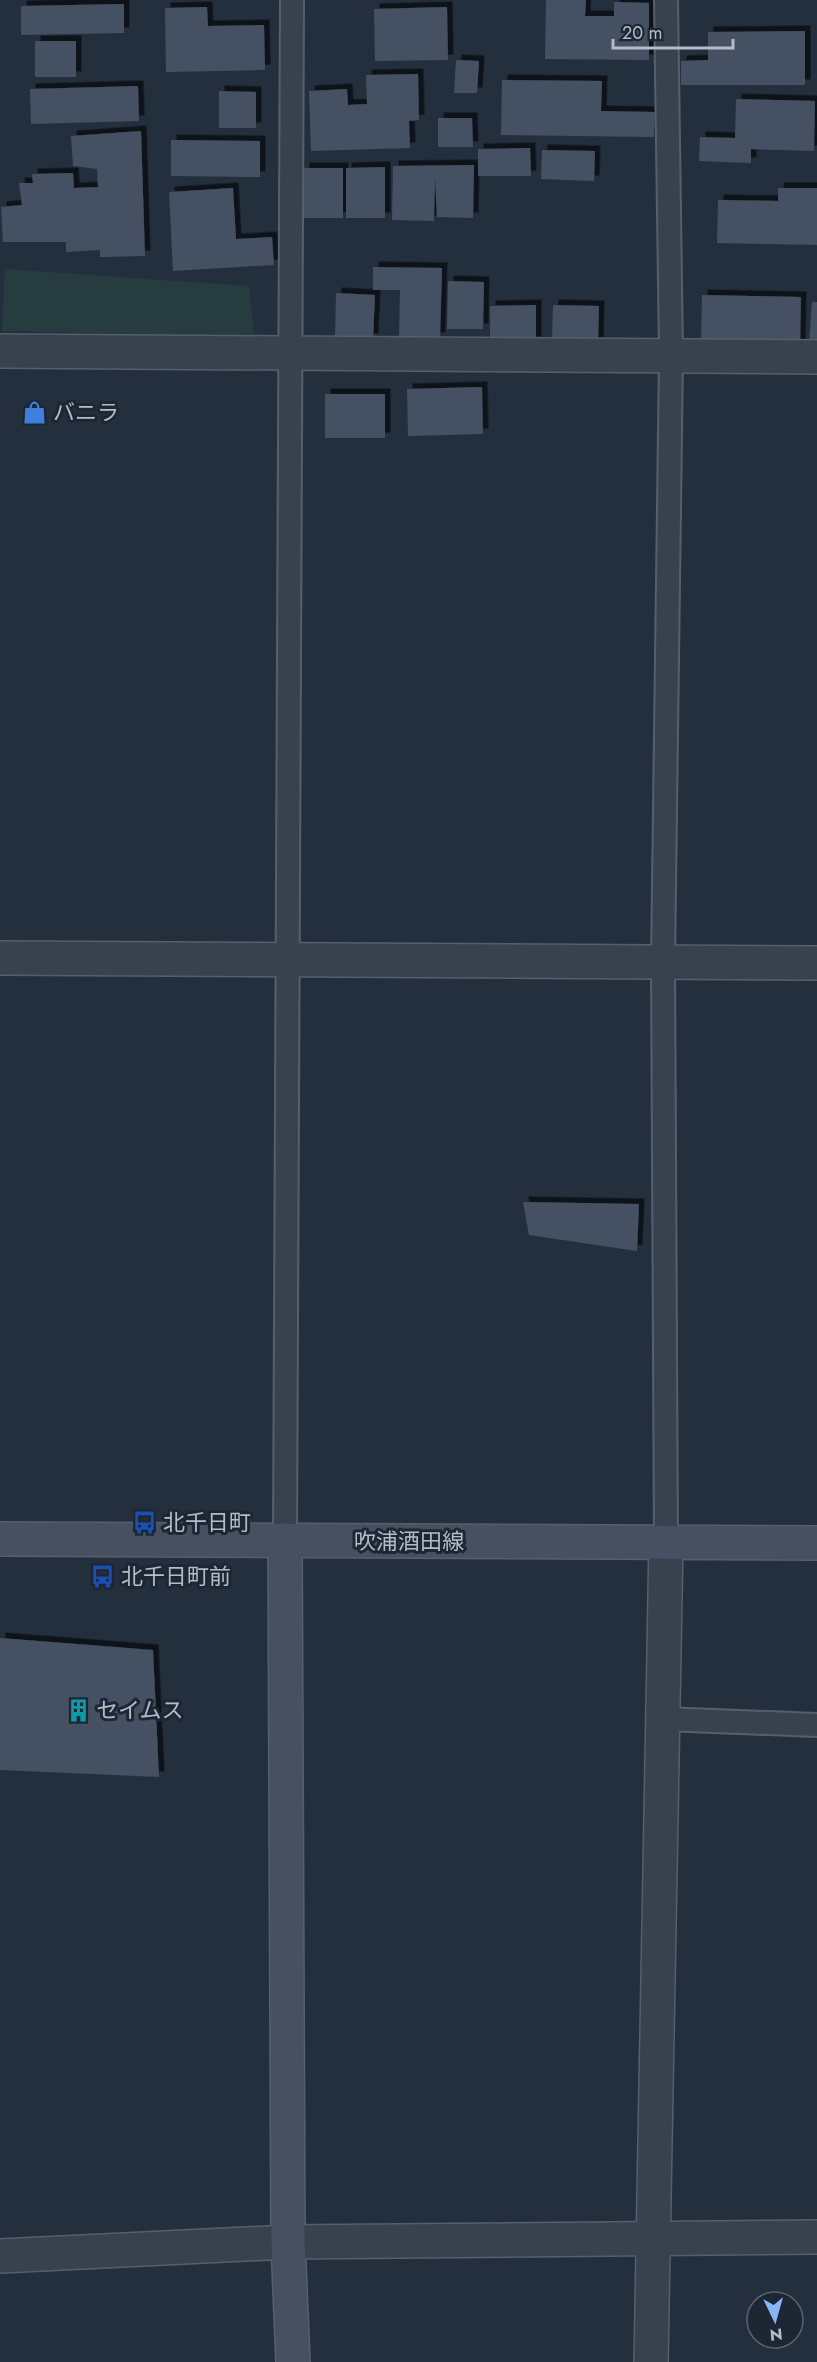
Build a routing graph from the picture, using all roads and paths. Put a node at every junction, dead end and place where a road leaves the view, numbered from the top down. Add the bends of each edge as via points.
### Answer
1 (292, 0) edge
2 (666, 0) edge
3 (0, 351) edge
4 (291, 353) junction
5 (671, 356) junction
6 (817, 357) edge
7 (0, 958) edge
8 (287, 959) junction
9 (663, 962) junction
10 (817, 963) edge
11 (0, 1539) edge
12 (285, 1540) junction
13 (666, 1542) junction
14 (817, 1543) edge
15 (663, 1719) junction
16 (817, 1725) edge
17 (817, 2236) edge
18 (653, 2238) junction
19 (288, 2242) junction
20 (0, 2256) edge
21 (293, 2362) edge
22 (651, 2362) edge

1 - 4 lane
2 - 5 lane
3 - 4 street
4 - 5 street
4 - 8 lane
5 - 6 street
5 - 9 lane
7 - 8 street
8 - 9 street
8 - 12 lane
9 - 10 street
9 - 13 lane
11 - 12 main road, 吹浦酒田線
12 - 13 main road, 吹浦酒田線
12 - 19 main road
13 - 14 main road, 吹浦酒田線
13 - 15 street
15 - 16 lane
15 - 18 street
17 - 18 street
18 - 19 street
18 - 22 street
19 - 20 street
19 - 21 main road

